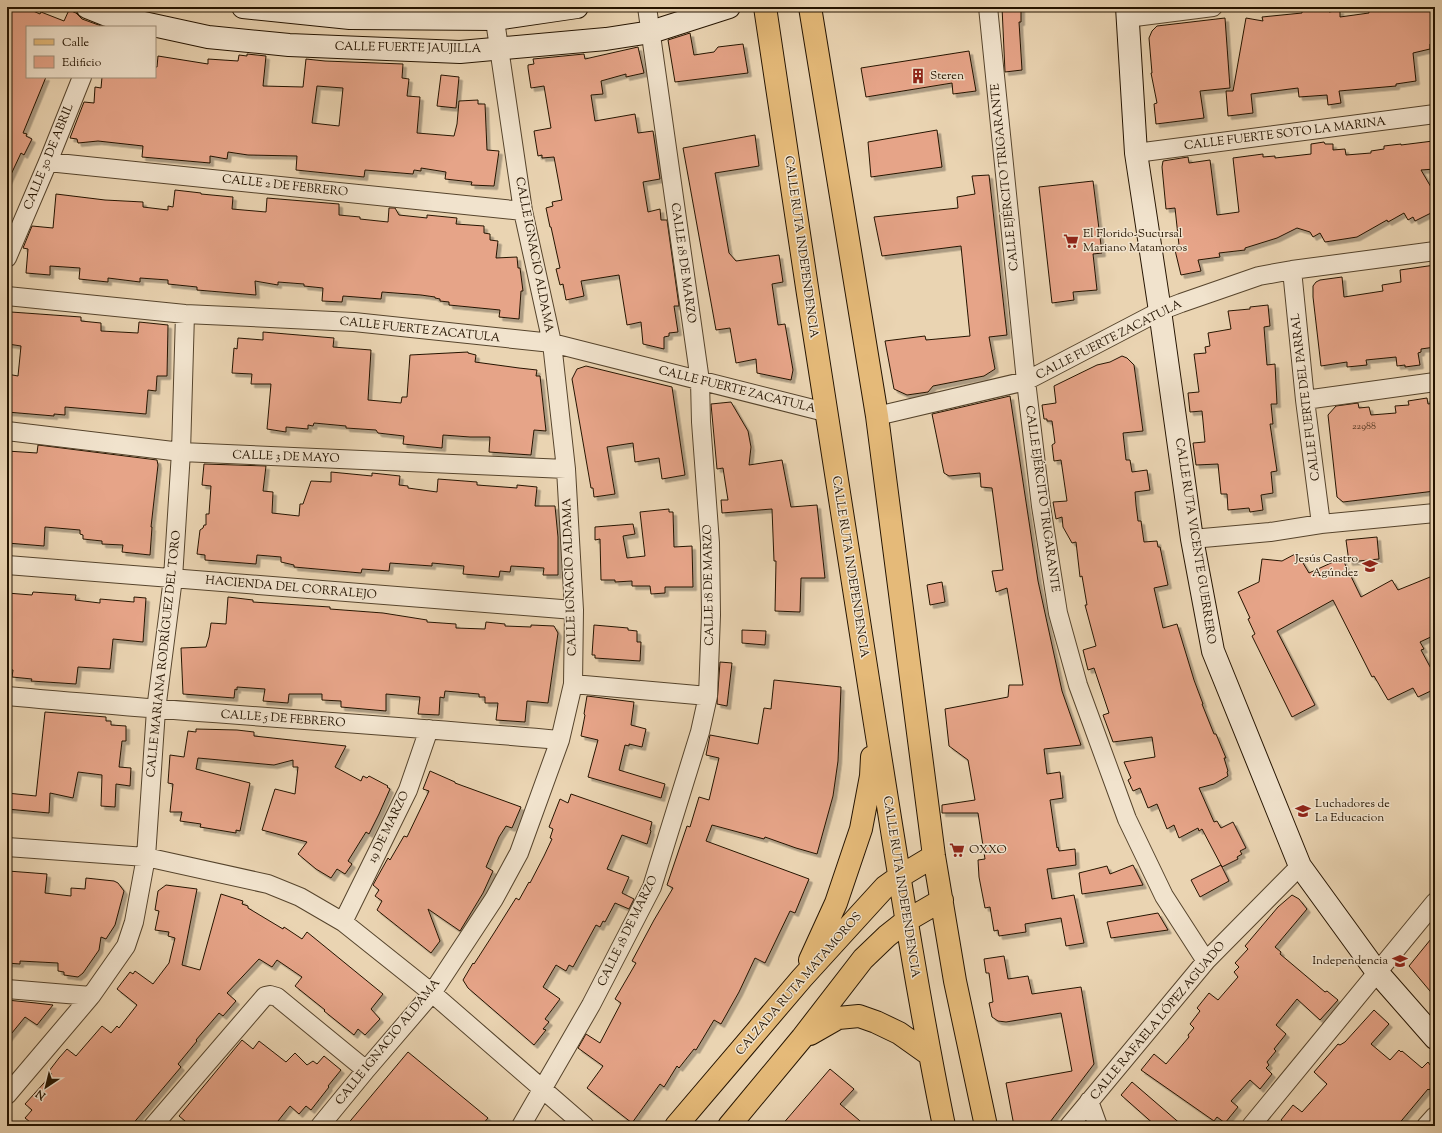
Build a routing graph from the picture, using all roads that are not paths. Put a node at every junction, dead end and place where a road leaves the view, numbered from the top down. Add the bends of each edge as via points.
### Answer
1 (250, 7) edge
2 (577, 7) edge
3 (647, 7) edge
4 (728, 7) edge
5 (765, 7) edge
6 (810, 7) edge
7 (988, 7) edge
8 (1213, 7) edge
9 (1127, 12) edge
10 (494, 13) edge
11 (99, 16) edge
12 (151, 26) edge
13 (156, 27) edge
14 (651, 32) junction
15 (498, 49) junction
16 (82, 78) edge
17 (1435, 114) edge
18 (1136, 153) junction
19 (48, 162) junction
20 (523, 210) junction
21 (1435, 250) edge
22 (7, 258) edge
23 (1292, 270) junction
24 (7, 296) edge
25 (1160, 311) junction
26 (185, 314) junction
27 (552, 343) junction
28 (700, 381) junction
29 (1026, 381) junction
30 (1435, 382) edge
31 (1305, 400) junction
32 (825, 412) junction
33 (877, 416) junction
34 (7, 432) edge
35 (181, 452) junction
36 (566, 469) junction
37 (1435, 513) edge
38 (1321, 524) junction
39 (1192, 539) junction
40 (7, 565) edge
41 (173, 578) junction
42 (574, 610) junction
43 (573, 684) junction
44 (7, 696) edge
45 (708, 696) junction
46 (156, 710) junction
47 (874, 716) junction
48 (429, 729) junction
49 (560, 740) junction
50 (7, 847) edge
51 (934, 856) junction
52 (146, 857) junction
53 (1300, 866) junction
54 (899, 877) junction
55 (942, 900) junction
56 (1435, 902) edge
57 (906, 921) junction
58 (343, 922) junction
59 (1206, 961) junction
60 (1377, 972) junction
61 (802, 978) junction
62 (7, 989) edge
63 (432, 993) junction
64 (90, 996) junction
65 (802, 1038) junction
66 (1435, 1038) edge
67 (930, 1055) junction
68 (366, 1070) junction
69 (542, 1089) junction
70 (7, 1095) edge
71 (1089, 1101) junction
72 (1435, 1116) edge
73 (153, 1126) edge
74 (320, 1126) edge
75 (521, 1126) edge
76 (585, 1126) edge
77 (676, 1126) edge
78 (729, 1126) edge
79 (944, 1126) edge
80 (986, 1126) edge
81 (1069, 1126) edge
82 (1098, 1126) edge
83 (1251, 1126) edge
84 (1426, 1126) edge

1 - 10 main road via 350,18
2 - 10 main road
3 - 14 street, CALLE 18 DE MARZO
4 - 14 main road, CALLE FUERTE JAUJILLA
5 - 32 main road, CALLE RUTA INDEPENDENCIA
6 - 33 main road
7 - 29 street, CALLE EJÉRCITO TRIGARANTE
8 - 9 street
9 - 18 main road, CALLE RUTA VICENTE GUERRERO
10 - 15 street, CALLE IGNACIO ALDAMA
11 - 12 main road, CALLE FUERTE JAUJILLA
13 - 15 main road, CALLE FUERTE JAUJILLA via 208,37 289,45 460,52
14 - 15 main road, CALLE FUERTE JAUJILLA
14 - 28 street, CALLE 18 DE MARZO
15 - 20 street, CALLE IGNACIO ALDAMA
16 - 19 street, CALLE 30 DE ABRIL
17 - 18 street, CALLE FUERTE SOTO LA MARINA
18 - 25 main road, CALLE RUTA VICENTE GUERRERO
19 - 20 street, CALLE 2 DE FEBRERO
19 - 22 street, CALLE 30 DE ABRIL
20 - 27 street, CALLE IGNACIO ALDAMA
21 - 23 street, CALLE FUERTE ZACATULA
23 - 25 street, CALLE FUERTE ZACATULA via 1259,276
23 - 31 street, CALLE FUERTE DEL PARRAL
24 - 26 street, CALLE FUERTE ZACATULA
25 - 29 street, CALLE FUERTE ZACATULA
25 - 39 main road, CALLE RUTA VICENTE GUERRERO
26 - 27 street, CALLE FUERTE ZACATULA via 354,322
26 - 35 street, CALLE MARIANA RODRÍGUEZ DEL TORO
27 - 28 street, CALLE FUERTE ZACATULA
27 - 36 street, CALLE IGNACIO ALDAMA
28 - 32 street, CALLE FUERTE ZACATULA
28 - 45 street, CALLE 18 DE MARZO via 710,543
29 - 33 street, CALLE FUERTE ZACATULA
29 - 59 street, CALLE EJÉRCITO TRIGARANTE via 1041,506 1058,613 1078,684 1127,819 1164,896
30 - 31 street
31 - 38 street, CALLE FUERTE DEL PARRAL
32 - 47 main road, CALLE RUTA INDEPENDENCIA
33 - 51 main road
34 - 35 street, CALLE 3 DE MAYO
35 - 36 street, CALLE 3 DE MAYO
35 - 41 street, CALLE MARIANA RODRÍGUEZ DEL TORO
36 - 42 street, CALLE IGNACIO ALDAMA
37 - 38 street
38 - 39 street via 1270,532
39 - 53 main road, CALLE RUTA VICENTE GUERRERO via 1213,651
40 - 41 street, HACIENDA DEL CORRALEJO
41 - 42 street, HACIENDA DEL CORRALEJO
41 - 46 street, CALLE MARIANA RODRÍGUEZ DEL TORO
42 - 43 street, CALLE IGNACIO ALDAMA
43 - 45 street
43 - 49 street, CALLE IGNACIO ALDAMA
44 - 46 street, CALLE 5 DE FEBRERO
45 - 69 street, CALLE 18 DE MARZO via 700,732 652,887 591,1005
46 - 48 street, CALLE 5 DE FEBRERO
46 - 52 street, CALLE MARIANA RODRÍGUEZ DEL TORO
47 - 54 main road, CALLE RUTA INDEPENDENCIA
47 - 61 main road via 871,776 860,829 836,904
48 - 49 street, CALLE 5 DE FEBRERO
48 - 58 street, 19 DE MARZO via 408,790
49 - 63 street, CALLE IGNACIO ALDAMA via 519,853 494,899
50 - 52 street
51 - 54 main road, CALZADA RUTA MATAMOROS
51 - 55 main road
52 - 58 street via 268,884 300,897
52 - 64 street, CALLE MARIANA RODRÍGUEZ DEL TORO via 134,922 126,946
53 - 59 street, CALLE RAFAELA LÓPEZ AGUADO
53 - 60 main road, CALLE RUTA VICENTE GUERRERO
54 - 57 main road, CALLE RUTA INDEPENDENCIA
54 - 61 main road, CALZADA RUTA MATAMOROS via 884,887
55 - 57 main road
55 - 80 main road via 955,981
56 - 60 street
57 - 65 main road via 863,959
57 - 67 main road, CALLE RUTA INDEPENDENCIA
58 - 63 street
59 - 71 street, CALLE RAFAELA LÓPEZ AGUADO
60 - 66 main road, CALLE RUTA VICENTE GUERRERO
60 - 83 street
61 - 77 main road, CALZADA RUTA MATAMOROS
62 - 64 street
63 - 68 street, CALLE IGNACIO ALDAMA
63 - 69 street
64 - 70 street, CALLE MARIANA RODRÍGUEZ DEL TORO
65 - 67 main road via 838,1018 859,1016 899,1033
65 - 78 main road
67 - 79 main road, CALLE RUTA INDEPENDENCIA
68 - 73 street via 277,997 265,996
68 - 74 street, CALLE IGNACIO ALDAMA
69 - 75 street, CALLE 18 DE MARZO
69 - 76 street
71 - 81 street, CALLE RAFAELA LÓPEZ AGUADO
71 - 82 street
72 - 84 street

